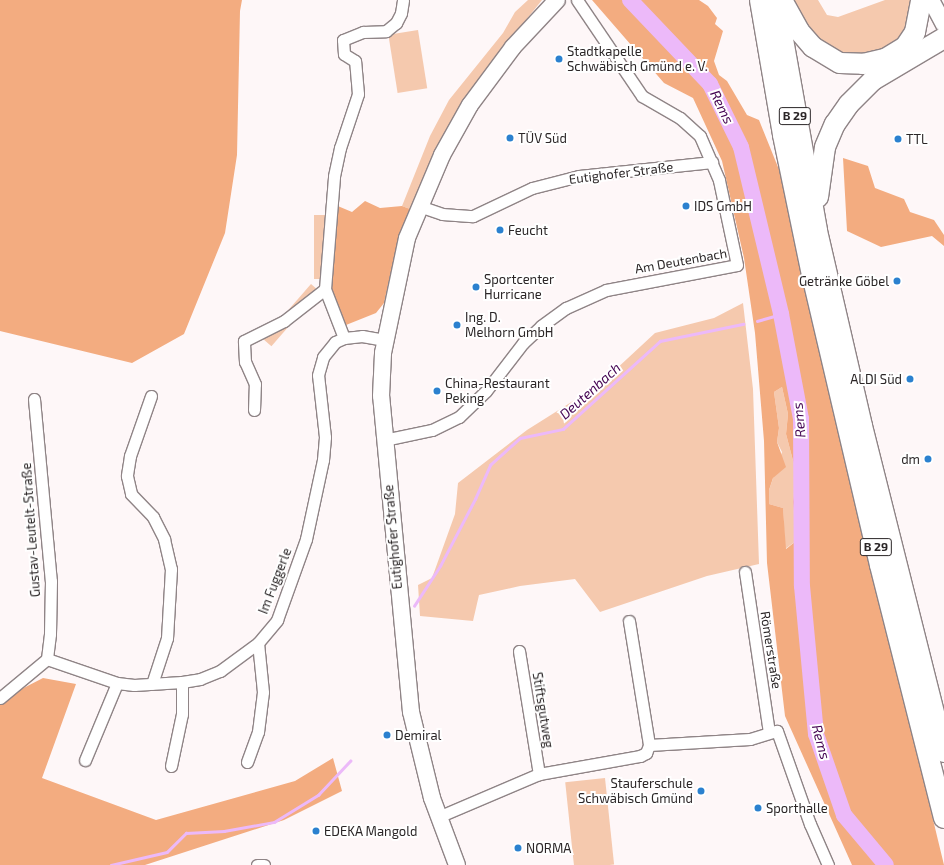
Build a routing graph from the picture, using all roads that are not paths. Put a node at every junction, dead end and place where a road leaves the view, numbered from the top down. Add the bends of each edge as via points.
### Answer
1 (403, 0) edge
2 (557, 0) edge
3 (577, 0) edge
4 (760, 0) edge
5 (776, 0) edge
6 (782, 0) edge
7 (921, 0) edge
8 (931, 0) edge
9 (944, 24) edge
10 (944, 33) edge
11 (944, 38) edge
12 (905, 47) junction
13 (712, 162) junction
14 (419, 206) junction
15 (817, 231) junction
16 (325, 290) junction
17 (344, 338) junction
18 (385, 340) junction
19 (151, 396) dead end
20 (34, 399) dead end
21 (254, 410) dead end
22 (384, 440) junction
23 (745, 572) dead end
24 (629, 621) dead end
25 (258, 643) junction
26 (519, 651) dead end
27 (47, 659) junction
28 (182, 682) junction
29 (117, 683) junction
30 (152, 684) junction
31 (0, 698) edge
32 (773, 732) junction
33 (649, 745) junction
34 (944, 752) edge
35 (85, 760) dead end
36 (247, 762) dead end
37 (171, 766) dead end
38 (539, 774) junction
39 (438, 817) junction
40 (944, 818) edge
41 (257, 865) edge
42 (264, 865) edge
43 (457, 865) edge
44 (828, 865) edge

1 - 16 street via 396,23 386,31 363,32 343,40 344,54 355,61 358,94 340,148 334,176
2 - 14 street, Eutighofer Straße via 513,47 470,106 442,155
3 - 13 street, Am Deutenbach via 642,96 690,126 700,136
4 - 40 highway, B 29 via 783,135 810,268 880,565
5 - 15 highway, B 29
6 - 12 highway via 791,20 806,40 822,53 840,62 872,63
7 - 12 highway via 917,26
8 - 9 street
10 - 12 highway via 931,34
11 - 15 highway via 873,80 842,113 821,159
13 - 14 street, Eutighofer Straße via 579,176 532,188 473,216 442,214
13 - 22 street, Am Deutenbach via 727,215 737,266 606,290 566,308 523,343 486,391 459,417 432,430
14 - 18 street, Eutighofer Straße via 399,266
15 - 34 highway, B 29 via 864,434
16 - 17 street
16 - 21 street via 284,322 244,341 246,362 255,384
17 - 18 street, Im Fuggerle via 362,336
17 - 25 street, Im Fuggerle via 327,349 319,366 325,437 323,460 306,539 277,620
18 - 22 street, Eutighofer Straße via 381,396
19 - 30 street via 130,456 127,476 131,494 153,517 164,539 171,569 167,638
20 - 27 street, Gustav-Leutelt-Straße via 51,581
22 - 39 street, Eutighofer Straße via 410,712
23 - 32 street, Römerstraße
24 - 33 street
25 - 28 street, Im Fuggerle via 220,670 200,679
25 - 36 street via 263,692 258,732
26 - 38 street, Stiftsgutweg
27 - 29 street, Im Fuggerle
27 - 31 street
28 - 30 street, Im Fuggerle
28 - 37 street via 182,714
29 - 30 street, Im Fuggerle
29 - 35 street
32 - 33 street via 750,740
32 - 44 street, Römerstraße
33 - 38 street via 646,753 640,756
38 - 39 street
39 - 43 street, Eutighofer Straße
41 - 42 street

